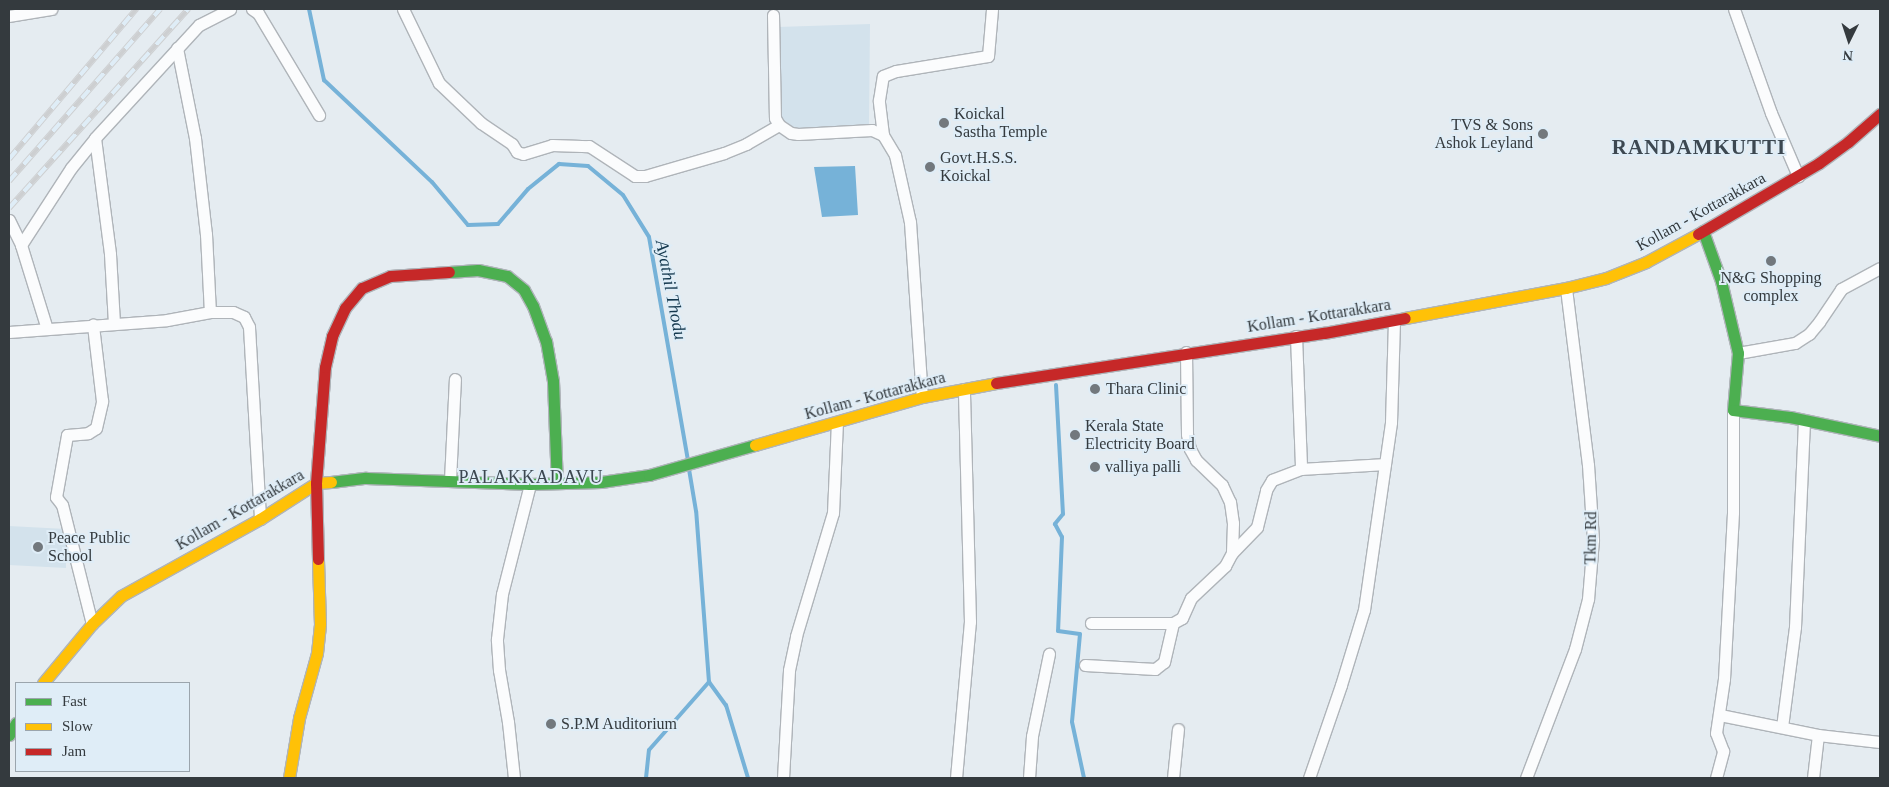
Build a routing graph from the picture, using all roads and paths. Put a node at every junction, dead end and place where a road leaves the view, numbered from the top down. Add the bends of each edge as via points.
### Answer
1 (51, 9) edge
2 (230, 9) edge
3 (252, 9) edge
4 (402, 9) edge
5 (992, 9) edge
6 (1734, 9) edge
7 (773, 15) dead end
8 (9, 16) edge
9 (177, 48) junction
10 (1880, 114) edge
11 (318, 115) dead end
12 (779, 125) junction
13 (883, 135) junction
14 (95, 138) junction
15 (1798, 176) junction
16 (9, 220) edge
17 (1703, 231) junction
18 (21, 245) junction
19 (1880, 268) edge
20 (1566, 288) junction
21 (210, 312) junction
22 (1394, 321) junction
23 (93, 324) junction
24 (114, 324) junction
25 (47, 329) junction
26 (9, 332) edge
27 (1296, 336) junction
28 (1186, 352) junction
29 (1738, 353) junction
30 (454, 379) dead end
31 (964, 389) junction
32 (922, 397) junction
33 (1733, 410) junction
34 (1804, 420) junction
35 (837, 422) junction
36 (1880, 436) edge
37 (1385, 464) junction
38 (1301, 469) junction
39 (450, 480) junction
40 (557, 482) junction
41 (316, 483) junction
42 (530, 484) junction
43 (260, 519) junction
44 (1232, 553) junction
45 (1091, 623) dead end
46 (1173, 623) junction
47 (92, 624) junction
48 (1049, 654) dead end
49 (1085, 665) dead end
50 (45, 682) edge
51 (1720, 715) junction
52 (15, 725) edge
53 (1782, 727) junction
54 (1178, 729) dead end
55 (1818, 735) junction
56 (9, 736) edge
57 (1880, 742) edge
58 (289, 778) edge
59 (514, 778) edge
60 (784, 778) edge
61 (956, 778) edge
62 (1029, 778) edge
63 (1173, 778) edge
64 (1309, 778) edge
65 (1526, 778) edge
66 (1716, 778) edge
67 (1813, 778) edge

1 - 8 street
2 - 9 street via 199,25
3 - 11 street
4 - 12 street via 439,83 482,123 523,154 552,144 589,146 636,176 645,176 724,153
5 - 13 street via 988,56 883,76 879,100
6 - 15 street via 1771,114
7 - 12 street via 775,118
9 - 14 street
9 - 21 street via 195,138 206,234
10 - 15 main road, Kollam - Kottarakkara via 1848,142
12 - 13 street via 798,134 854,129 872,130
13 - 32 street via 895,155 901,174 910,222
14 - 18 street
14 - 24 street via 110,254
15 - 17 main road, Kollam - Kottarakkara
16 - 18 street
17 - 20 main road, Kollam - Kottarakkara via 1646,262 1606,278
17 - 29 main road via 1721,281
18 - 25 street
19 - 29 street via 1841,289 1809,334 1795,343
20 - 22 main road, Kollam - Kottarakkara
20 - 65 street, Tkm Rd via 1594,540 1588,599 1575,649
21 - 24 street via 167,320
21 - 43 street via 233,312 244,317 249,327
22 - 27 main road, Kollam - Kottarakkara
22 - 37 street via 1391,422
23 - 24 street
23 - 25 street
23 - 47 street via 102,401 96,428 88,433 67,435 56,497 62,505
25 - 26 street
27 - 28 main road, Kollam - Kottarakkara
27 - 38 street
28 - 31 main road, Kollam - Kottarakkara
28 - 44 street via 1190,449 1196,460 1222,484 1230,502
29 - 33 main road
30 - 39 street
31 - 32 main road, Kollam - Kottarakkara
31 - 61 street via 970,622
32 - 35 main road, Kollam - Kottarakkara
33 - 34 main road
33 - 51 street via 1733,512
34 - 36 main road
34 - 53 street via 1795,627
35 - 40 main road, Kollam - Kottarakkara via 649,475 601,482
35 - 60 street via 833,513 789,670
37 - 38 street
37 - 64 street via 1364,610
38 - 44 street via 1272,480 1266,490 1257,527
39 - 41 main road, Kollam - Kottarakkara via 366,478
39 - 42 main road, Kollam - Kottarakkara
40 - 41 main road via 553,381 540,323 524,290 507,276 478,270 390,276 362,288 345,308 332,336 326,367
40 - 42 main road, Kollam - Kottarakkara
41 - 43 main road, Kollam - Kottarakkara
41 - 58 main road via 320,624 317,653 299,718
42 - 59 street via 502,594 498,639 499,670 510,730
43 - 47 main road, Kollam - Kottarakkara via 122,596
44 - 46 street via 1224,566 1191,598 1182,618
45 - 46 street
46 - 49 street via 1164,662 1155,669
47 - 50 main road, Kollam - Kottarakkara
48 - 62 street via 1032,736
51 - 53 street
51 - 66 street via 1716,733 1723,752
52 - 56 main road
53 - 55 street
54 - 63 street
55 - 57 street
55 - 67 street

